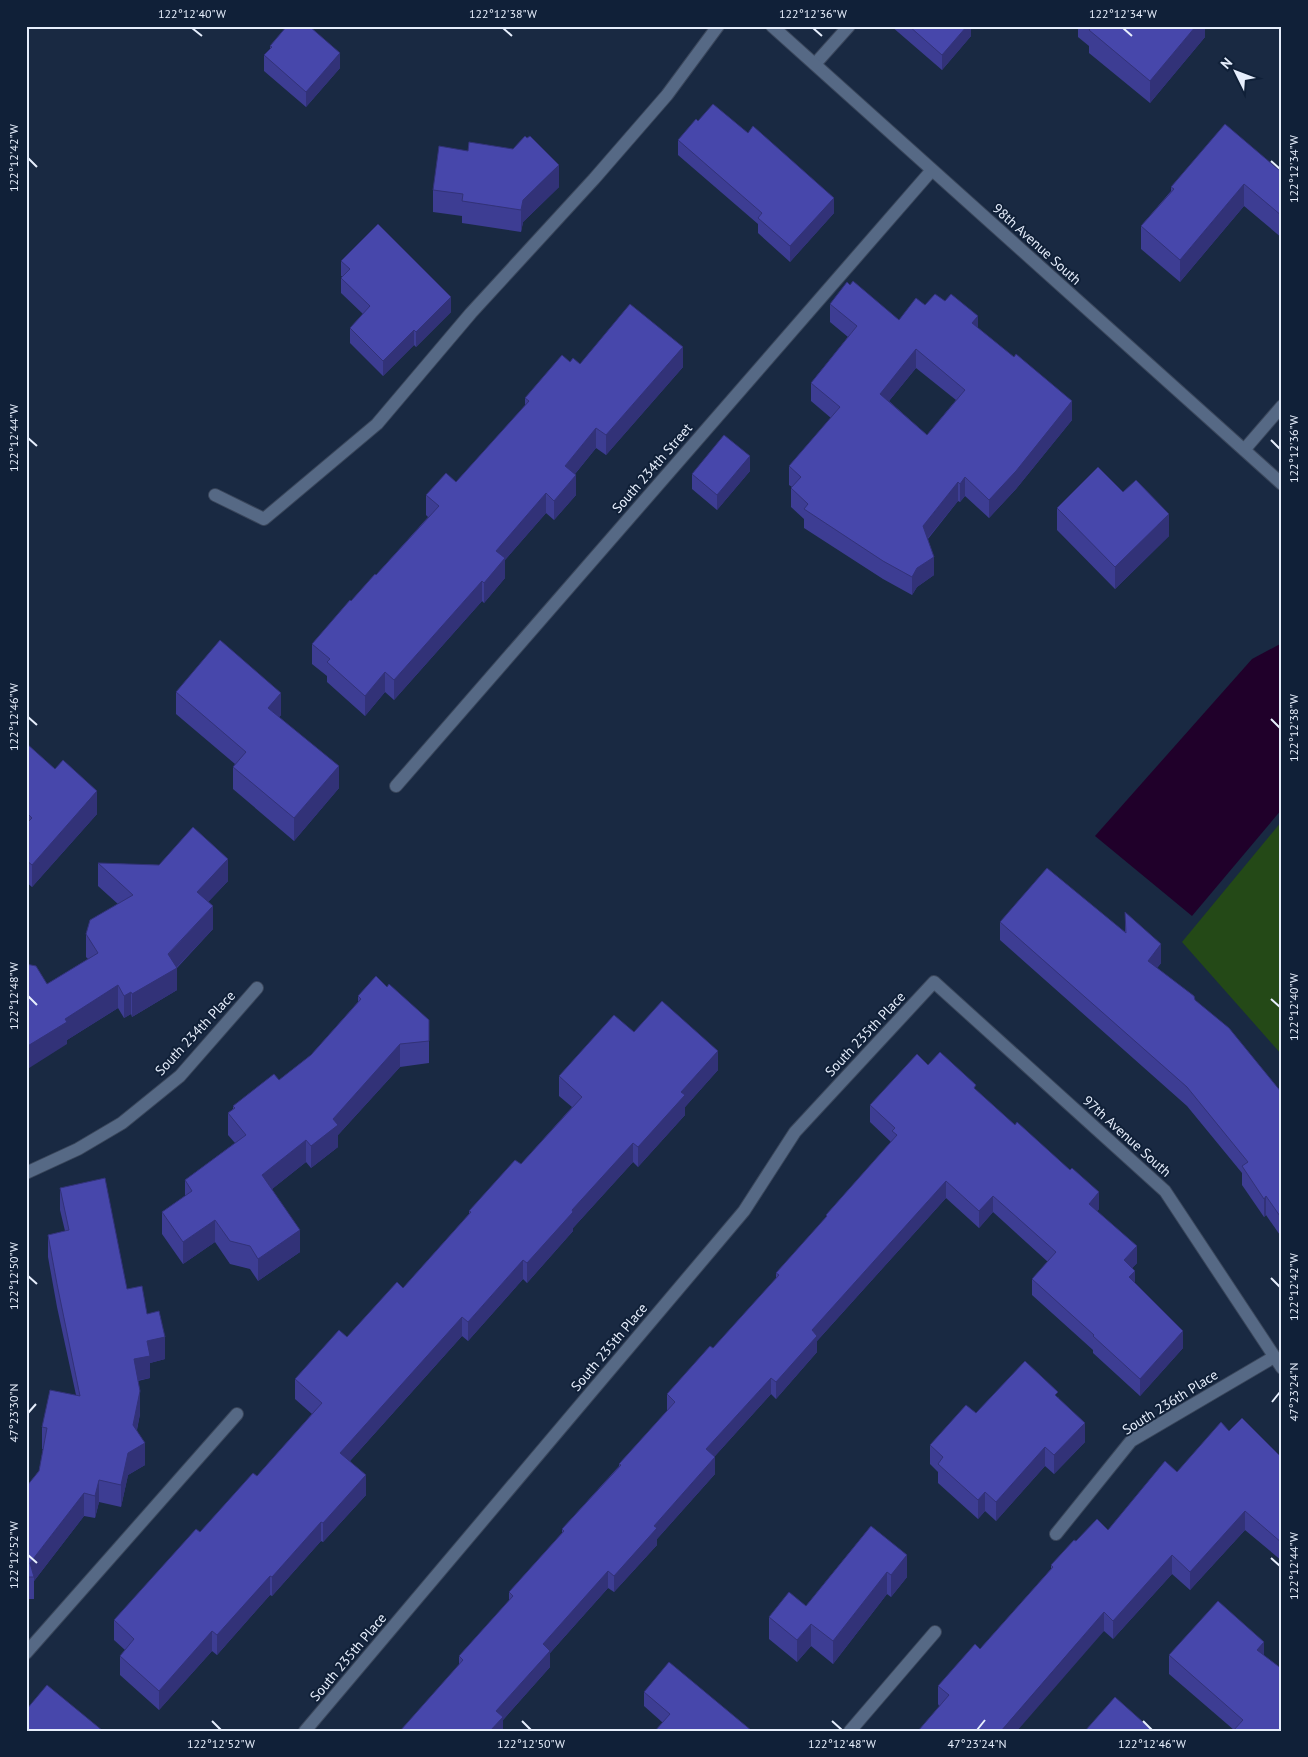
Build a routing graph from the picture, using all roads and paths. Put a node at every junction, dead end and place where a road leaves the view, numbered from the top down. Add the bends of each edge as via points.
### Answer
1 (718, 26) edge
2 (772, 26) edge
3 (848, 26) edge
4 (815, 64) junction
5 (932, 170) junction
6 (1282, 406) edge
7 (1244, 450) junction
8 (1282, 484) edge
9 (215, 495) dead end
10 (396, 786) dead end
11 (934, 982) joint
12 (256, 988) dead end
13 (26, 1173) edge
14 (1274, 1357) junction
15 (1282, 1368) edge
16 (237, 1414) dead end
17 (1056, 1534) dead end
18 (934, 1632) dead end
19 (26, 1653) edge
20 (305, 1731) edge
21 (850, 1731) edge

1 - 9 street via 667,95 471,313 377,424 264,519
2 - 4 street, 98th Avenue South
3 - 4 street
4 - 5 street, 98th Avenue South
5 - 7 street, 98th Avenue South
5 - 10 street, South 234th Street
6 - 7 street
7 - 8 street, 98th Avenue South
11 - 14 street, 97th Avenue South via 1166,1191
11 - 20 street, South 235th Place via 795,1132 744,1211
12 - 13 street, South 234th Place via 173,1082 114,1127 78,1149
14 - 15 street, 97th Avenue South
14 - 17 street, South 236th Place via 1131,1441
16 - 19 street
18 - 21 street

